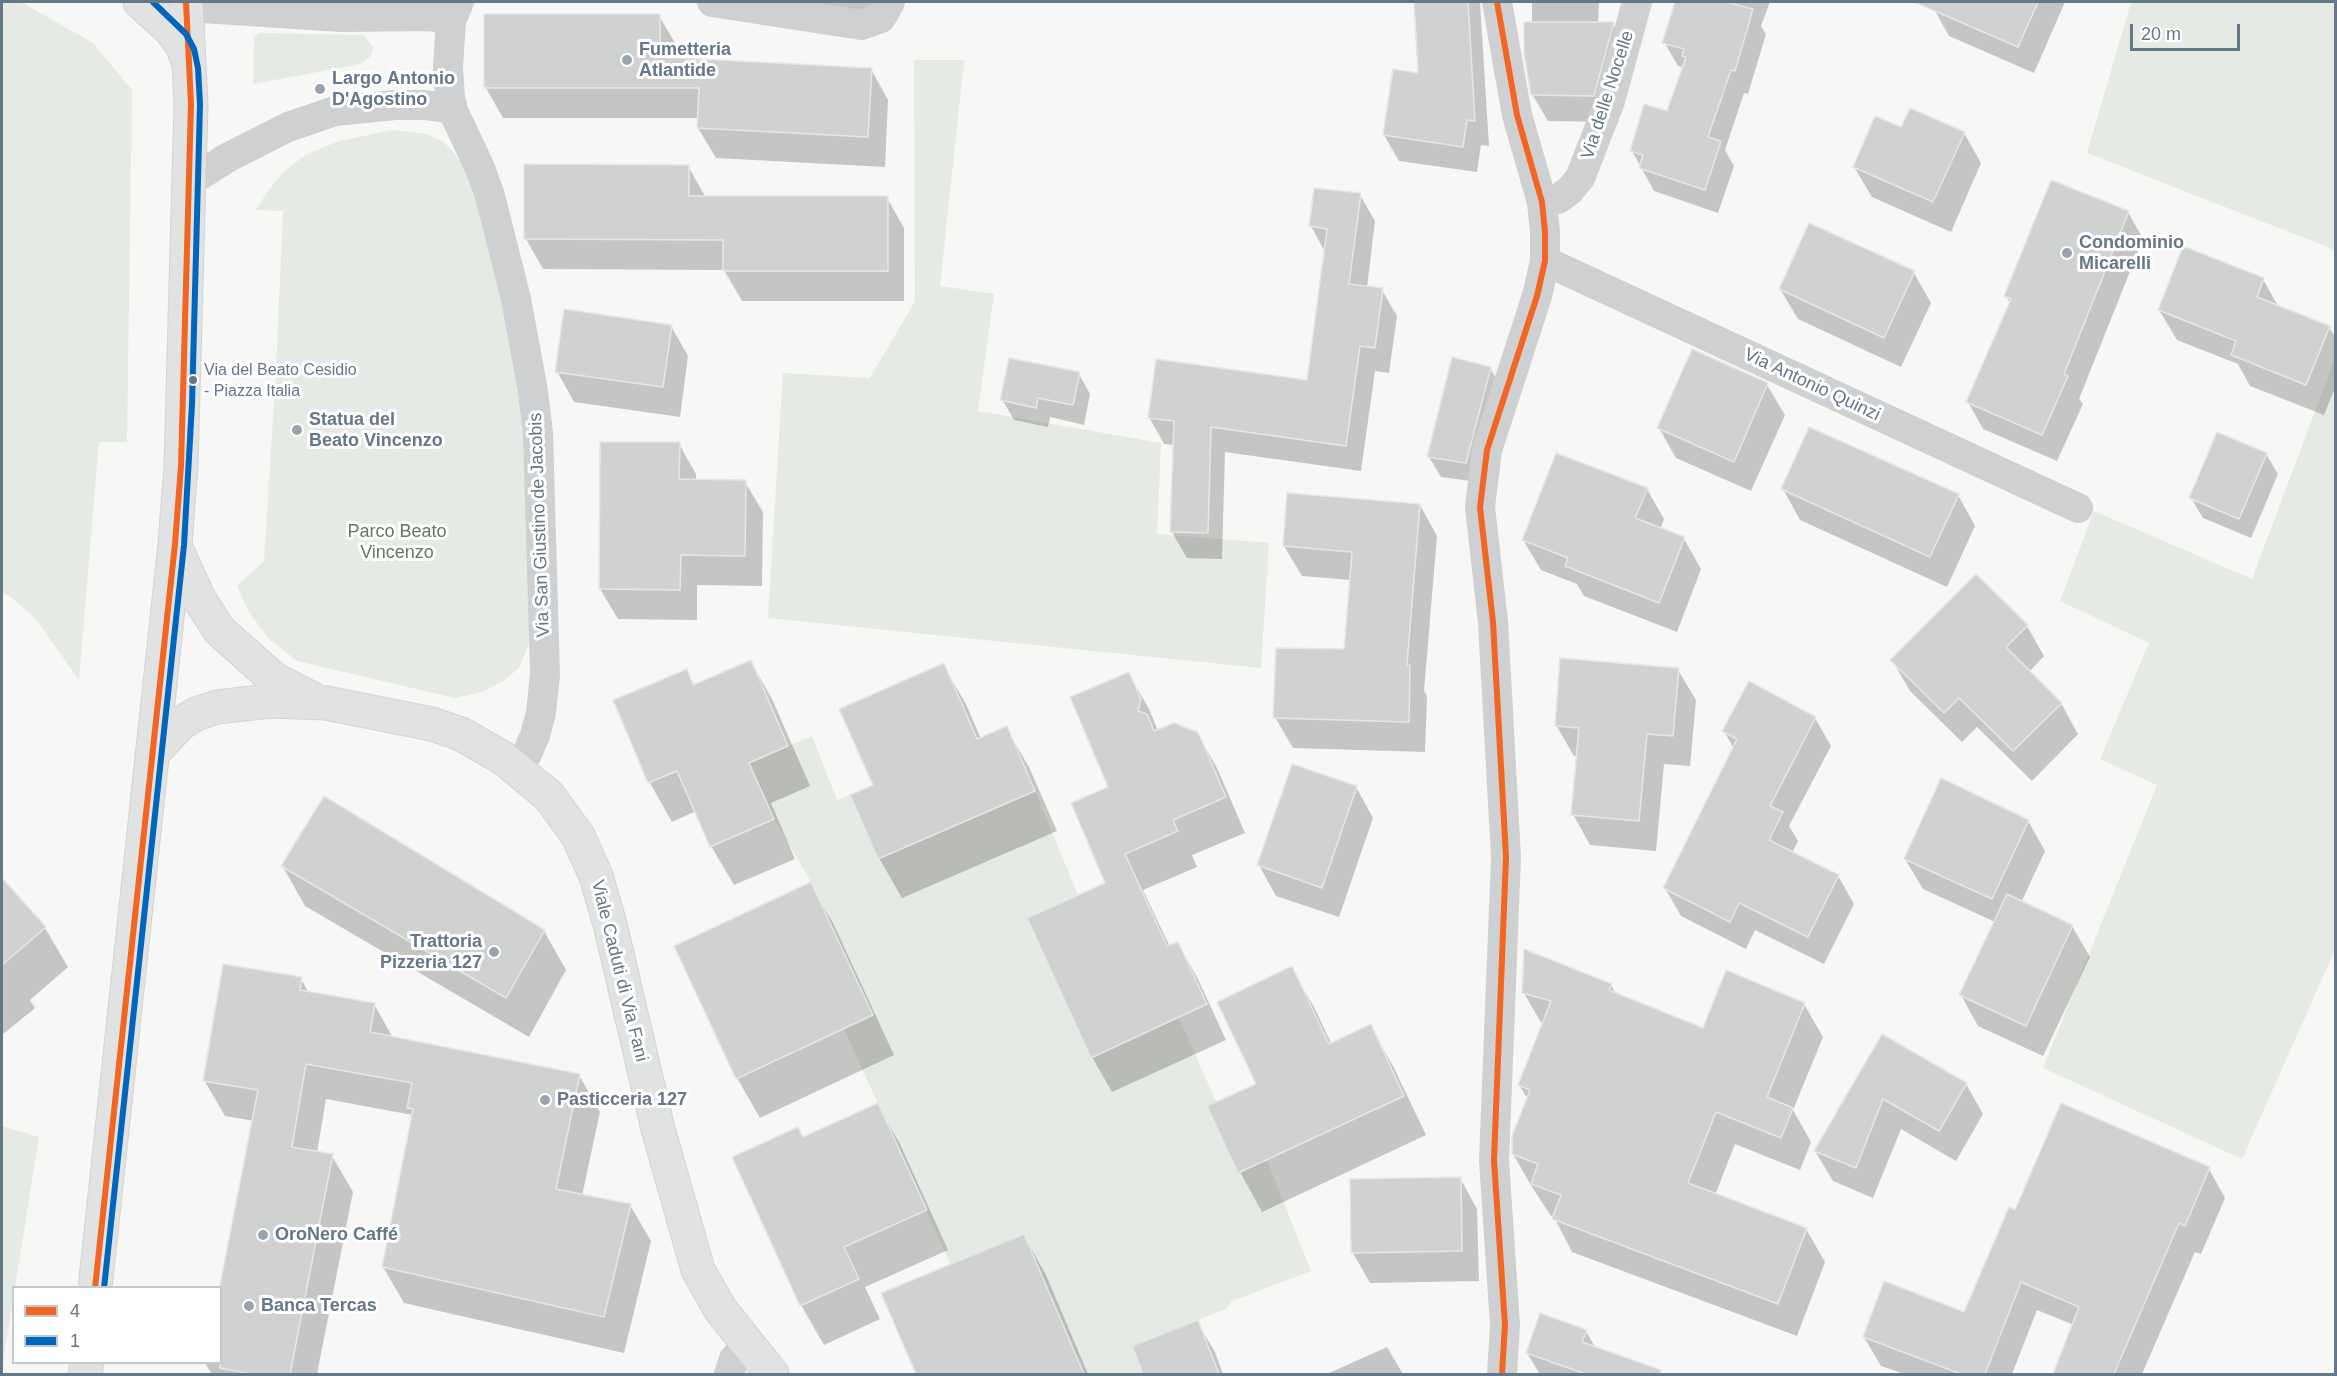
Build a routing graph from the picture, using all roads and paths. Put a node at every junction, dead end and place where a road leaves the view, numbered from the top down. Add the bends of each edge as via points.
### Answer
1 (140, 2) edge
2 (712, 2) edge
3 (890, 2) edge
4 (1497, 2) edge
5 (1637, 2) edge
6 (187, 4) edge
7 (455, 11) edge
8 (189, 68) junction
9 (453, 109) junction
10 (189, 182) junction
11 (1542, 202) junction
12 (1545, 261) junction
13 (2078, 508) dead end
14 (175, 544) junction
15 (326, 703) junction
16 (152, 754) junction
17 (517, 768) junction
18 (95, 1286) edge
19 (747, 1345) junction
20 (729, 1374) edge
21 (772, 1374) edge
22 (1502, 1374) edge

1 - 8 street via 178,39
2 - 3 street via 861,25 880,18
4 - 11 street via 1517,115
5 - 11 street, Via delle Nocelle via 1610,101 1580,178 1558,199
6 - 7 street via 342,17 432,16
6 - 8 street
7 - 9 street via 448,79
8 - 10 street
9 - 10 street via 395,105 335,111 288,127
9 - 17 street, Via San Giustino de Jacobis via 490,196 516,299 533,391 540,458 544,675 538,724 531,746
10 - 14 street
11 - 12 street
12 - 13 street, Via Antonio Quinzi
12 - 22 street via 1487,450 1480,507 1493,622 1506,857 1494,1160 1505,1325
14 - 15 street, Viale Caduti di Via Fani via 199,599 220,631 274,679
14 - 16 street
15 - 16 street, Viale Caduti di Via Fani via 287,701 217,707 188,718
15 - 17 street, Viale Caduti di Via Fani via 448,729 482,744
16 - 18 street
17 - 19 street, Viale Caduti di Via Fani via 561,810 587,855 610,924 690,1247 708,1290
19 - 20 street via 734,1359
19 - 21 street, Viale Caduti di Via Fani

